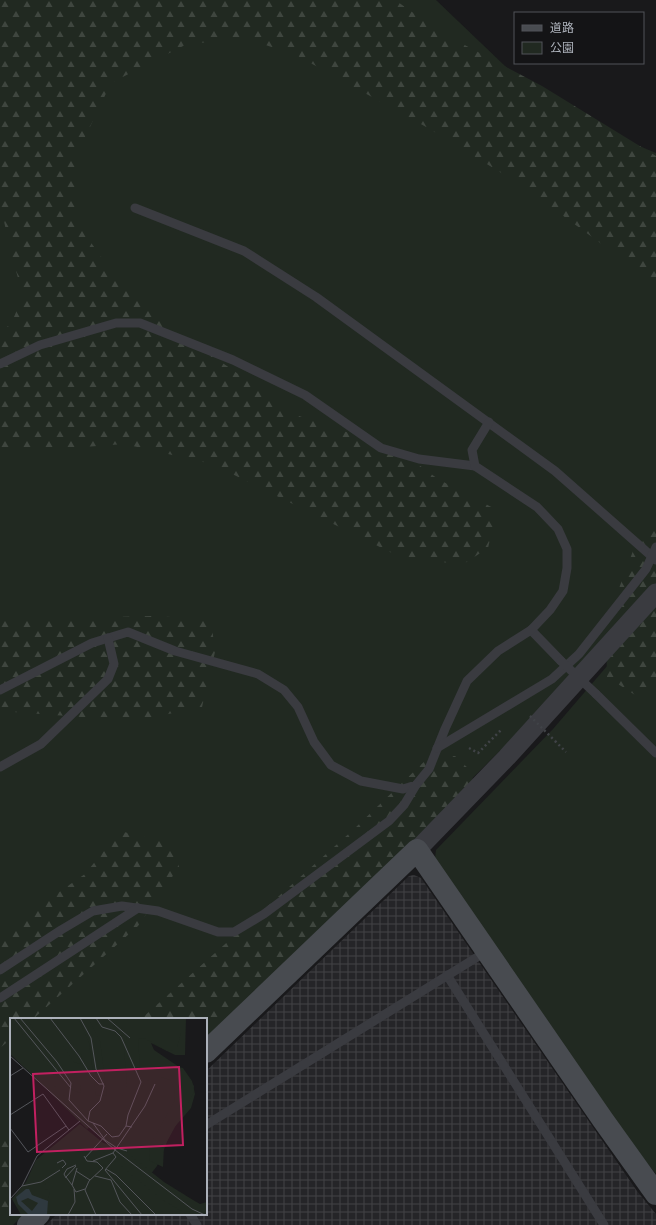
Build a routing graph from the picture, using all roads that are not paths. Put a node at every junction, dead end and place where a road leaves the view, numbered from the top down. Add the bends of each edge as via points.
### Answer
1 (135, 208) dead end
2 (0, 364) edge
3 (489, 422) junction
4 (474, 466) junction
5 (656, 547) edge
6 (654, 558) edge
7 (656, 593) edge
8 (531, 630) junction
9 (108, 638) junction
10 (0, 690) edge
11 (437, 748) junction
12 (656, 753) edge
13 (0, 767) edge
14 (416, 785) junction
15 (417, 850) junction
16 (138, 908) junction
17 (487, 951) junction
18 (0, 970) edge
19 (447, 975) junction
20 (0, 998) edge
21 (207, 1051) edge
22 (207, 1124) edge
23 (656, 1194) edge
24 (38, 1215) edge
25 (191, 1215) edge
26 (28, 1225) edge
27 (197, 1225) edge
28 (604, 1225) edge

1 - 3 lane via 244,251 316,297
2 - 4 lane via 40,345 116,323 140,323 233,360 305,395 381,448 419,459
3 - 4 lane via 472,450
3 - 6 lane via 555,471
4 - 8 lane via 537,508 558,529 567,548 568,568 563,591 550,610
5 - 6 lane
6 - 11 lane via 579,654 552,679
7 - 15 street via 508,757
8 - 11 lane via 498,651 467,682
8 - 12 lane, bridge
9 - 10 lane via 92,643
9 - 13 lane via 114,664 108,679 41,744
9 - 14 lane via 128,632 175,651 258,674 284,690 298,707 314,742 330,765 361,781 403,789
11 - 14 lane via 428,769
14 - 16 lane via 404,805 389,821 264,914 234,932 218,932 158,911
15 - 17 street
15 - 21 street
16 - 18 lane via 122,906 93,911
16 - 20 lane
17 - 19 lane
17 - 23 street
19 - 22 lane
19 - 28 lane
24 - 26 street
25 - 27 lane

